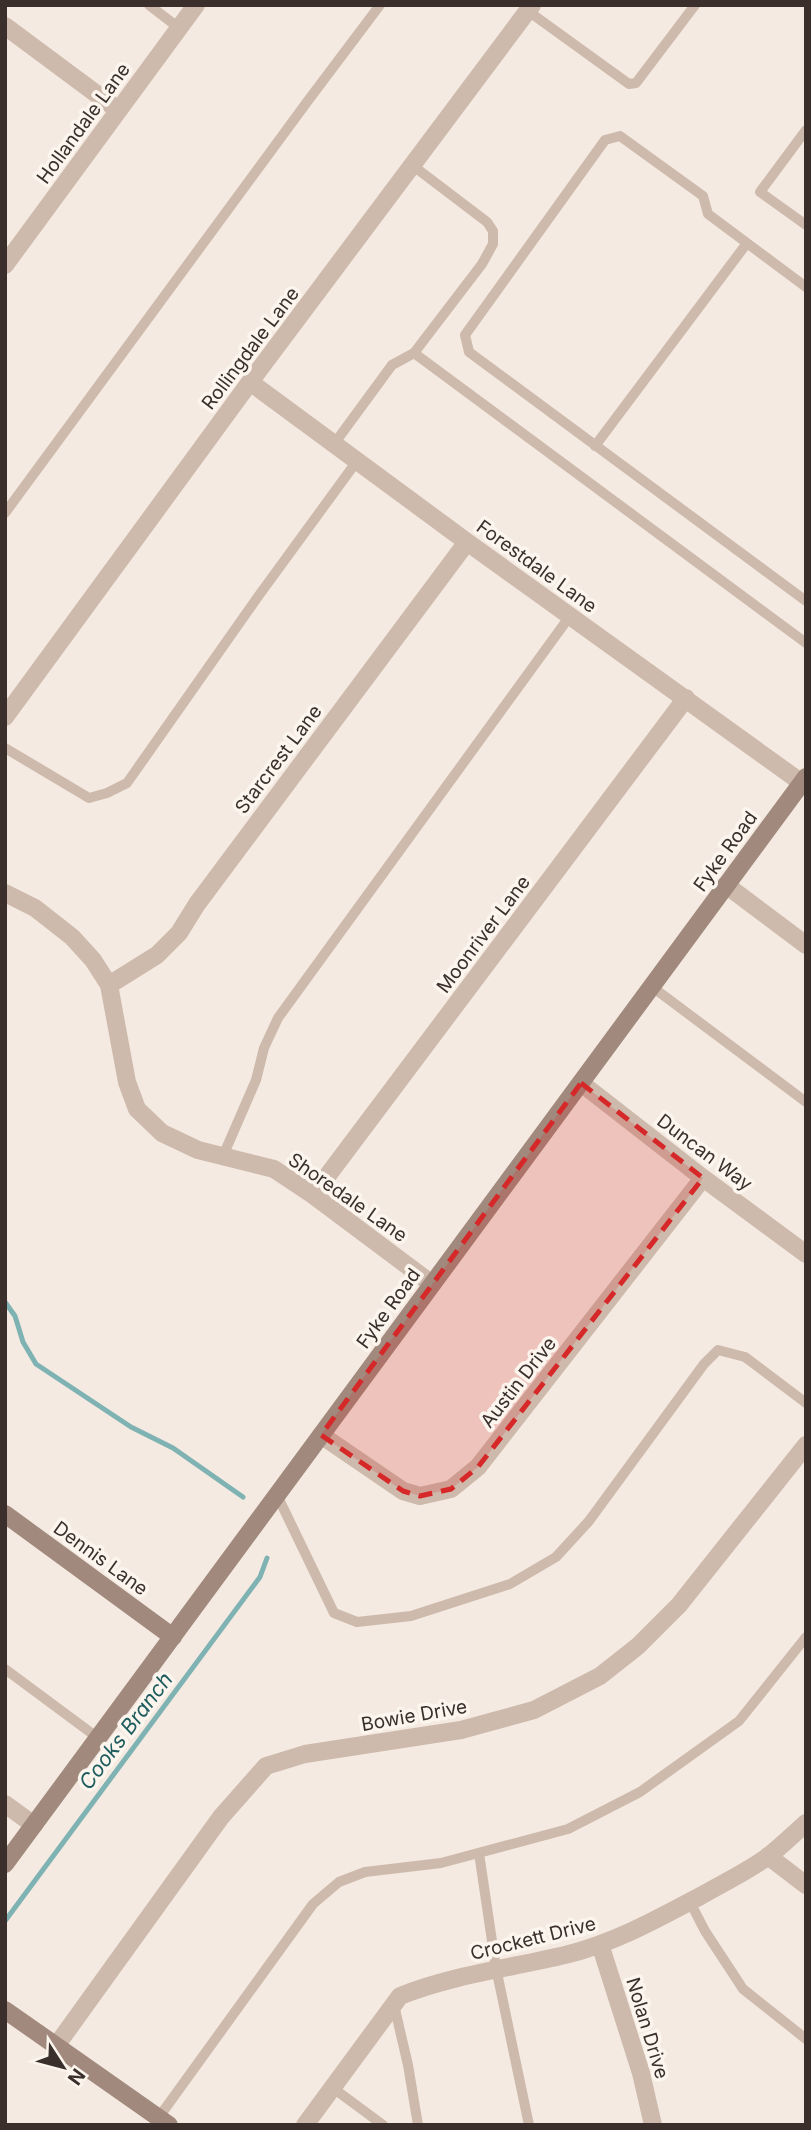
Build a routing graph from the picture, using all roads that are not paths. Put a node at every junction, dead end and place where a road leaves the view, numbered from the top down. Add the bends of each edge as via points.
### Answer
1 (149, 5) edge
2 (380, 5) edge
3 (695, 5) edge
4 (190, 7) edge
5 (530, 8) edge
6 (179, 28) junction
7 (7, 32) edge
8 (118, 110) junction
9 (806, 130) edge
10 (412, 165) junction
11 (806, 225) edge
12 (747, 243) junction
13 (5, 265) edge
14 (806, 287) edge
15 (414, 353) junction
16 (250, 382) junction
17 (334, 444) junction
18 (595, 446) junction
19 (357, 461) junction
20 (5, 513) edge
21 (467, 542) junction
22 (806, 601) edge
23 (570, 616) junction
24 (806, 643) edge
25 (686, 698) junction
26 (5, 717) edge
27 (5, 748) edge
28 (802, 786) edge
29 (726, 885) junction
30 (5, 893) edge
31 (806, 945) edge
32 (109, 985) junction
33 (651, 986) junction
34 (580, 1083) junction
35 (806, 1102) edge
36 (223, 1156) junction
37 (703, 1178) junction
38 (313, 1195) junction
39 (806, 1254) edge
40 (432, 1284) junction
41 (806, 1403) edge
42 (321, 1435) junction
43 (806, 1445) edge
44 (277, 1495) junction
45 (5, 1514) edge
46 (173, 1637) junction
47 (806, 1637) edge
48 (5, 1669) edge
49 (98, 1738) junction
50 (5, 1804) edge
51 (806, 1824) edge
52 (34, 1825) junction
53 (479, 1853) junction
54 (768, 1856) junction
55 (5, 1864) edge
56 (806, 1885) edge
57 (690, 1902) junction
58 (600, 1944) junction
59 (496, 1968) junction
60 (394, 2005) junction
61 (5, 2010) edge
62 (806, 2039) edge
63 (56, 2046) junction
64 (333, 2088) junction
65 (164, 2121) edge
66 (306, 2125) edge
67 (383, 2125) edge
68 (418, 2125) edge
69 (530, 2125) edge
70 (653, 2125) edge

1 - 6 lane
2 - 20 lane
3 - 5 lane via 636,83 629,84
4 - 6 street, Hollandale Lane
5 - 10 street, Rollingdale Lane
6 - 8 street, Hollandale Lane
7 - 8 street
8 - 13 street, Hollandale Lane
9 - 11 lane via 760,192
10 - 15 lane via 493,231 493,244 482,264
10 - 16 street, Rollingdale Lane
12 - 14 lane
12 - 18 lane
12 - 18 lane via 708,214 703,196 620,136 606,140 464,334 469,352
15 - 17 lane via 392,365
15 - 24 lane
16 - 17 street, Forestdale Lane
16 - 26 street, Rollingdale Lane
17 - 19 street, Forestdale Lane
18 - 22 lane
19 - 21 street, Forestdale Lane
19 - 27 lane via 127,783 89,798
21 - 23 street, Forestdale Lane
21 - 32 street, Starcrest Lane via 179,933 156,955
23 - 25 street, Forestdale Lane
23 - 36 lane via 278,1018
25 - 28 street, Forestdale Lane
25 - 38 street, Moonriver Lane
28 - 29 street, Fyke Road
29 - 31 street
29 - 33 street, Fyke Road
30 - 32 street, Shoredale Lane via 35,908 72,937
32 - 36 street, Shoredale Lane via 127,1082 137,1109 162,1133
33 - 34 street, Fyke Road
33 - 35 lane
34 - 37 street, Duncan Way
34 - 40 street, Fyke Road
36 - 38 street, Shoredale Lane via 274,1169
37 - 39 street, Duncan Way
37 - 42 street, Austin Drive via 478,1467 451,1489 420,1496 403,1491
38 - 40 street, Shoredale Lane
40 - 42 street, Fyke Road
41 - 44 lane via 745,1357 718,1350 589,1521 556,1557 510,1584 411,1616 358,1622 334,1613
42 - 44 street, Fyke Road
43 - 63 street, Bowie Drive via 679,1605 600,1676 534,1710 461,1730 305,1754 266,1766 221,1817
44 - 46 street, Fyke Road
45 - 46 street, Dennis Lane
46 - 49 street, Fyke Road
47 - 53 lane via 739,1721 640,1792 568,1829
48 - 49 lane
49 - 52 street, Fyke Road
50 - 52 street
51 - 54 street, Crockett Drive
52 - 55 street, Fyke Road
53 - 59 lane
53 - 65 lane via 441,1863 365,1872 338,1882 313,1903
54 - 56 street
54 - 57 street, Crockett Drive
57 - 58 street, Crockett Drive
57 - 62 lane via 743,1989
58 - 59 street, Crockett Drive
58 - 70 street, Nolan Drive
59 - 60 street, Crockett Drive via 418,1989 400,1996
59 - 69 lane
60 - 64 street, Crockett Drive
60 - 68 lane
61 - 63 street
63 - 65 street
64 - 66 street, Crockett Drive
64 - 67 lane

